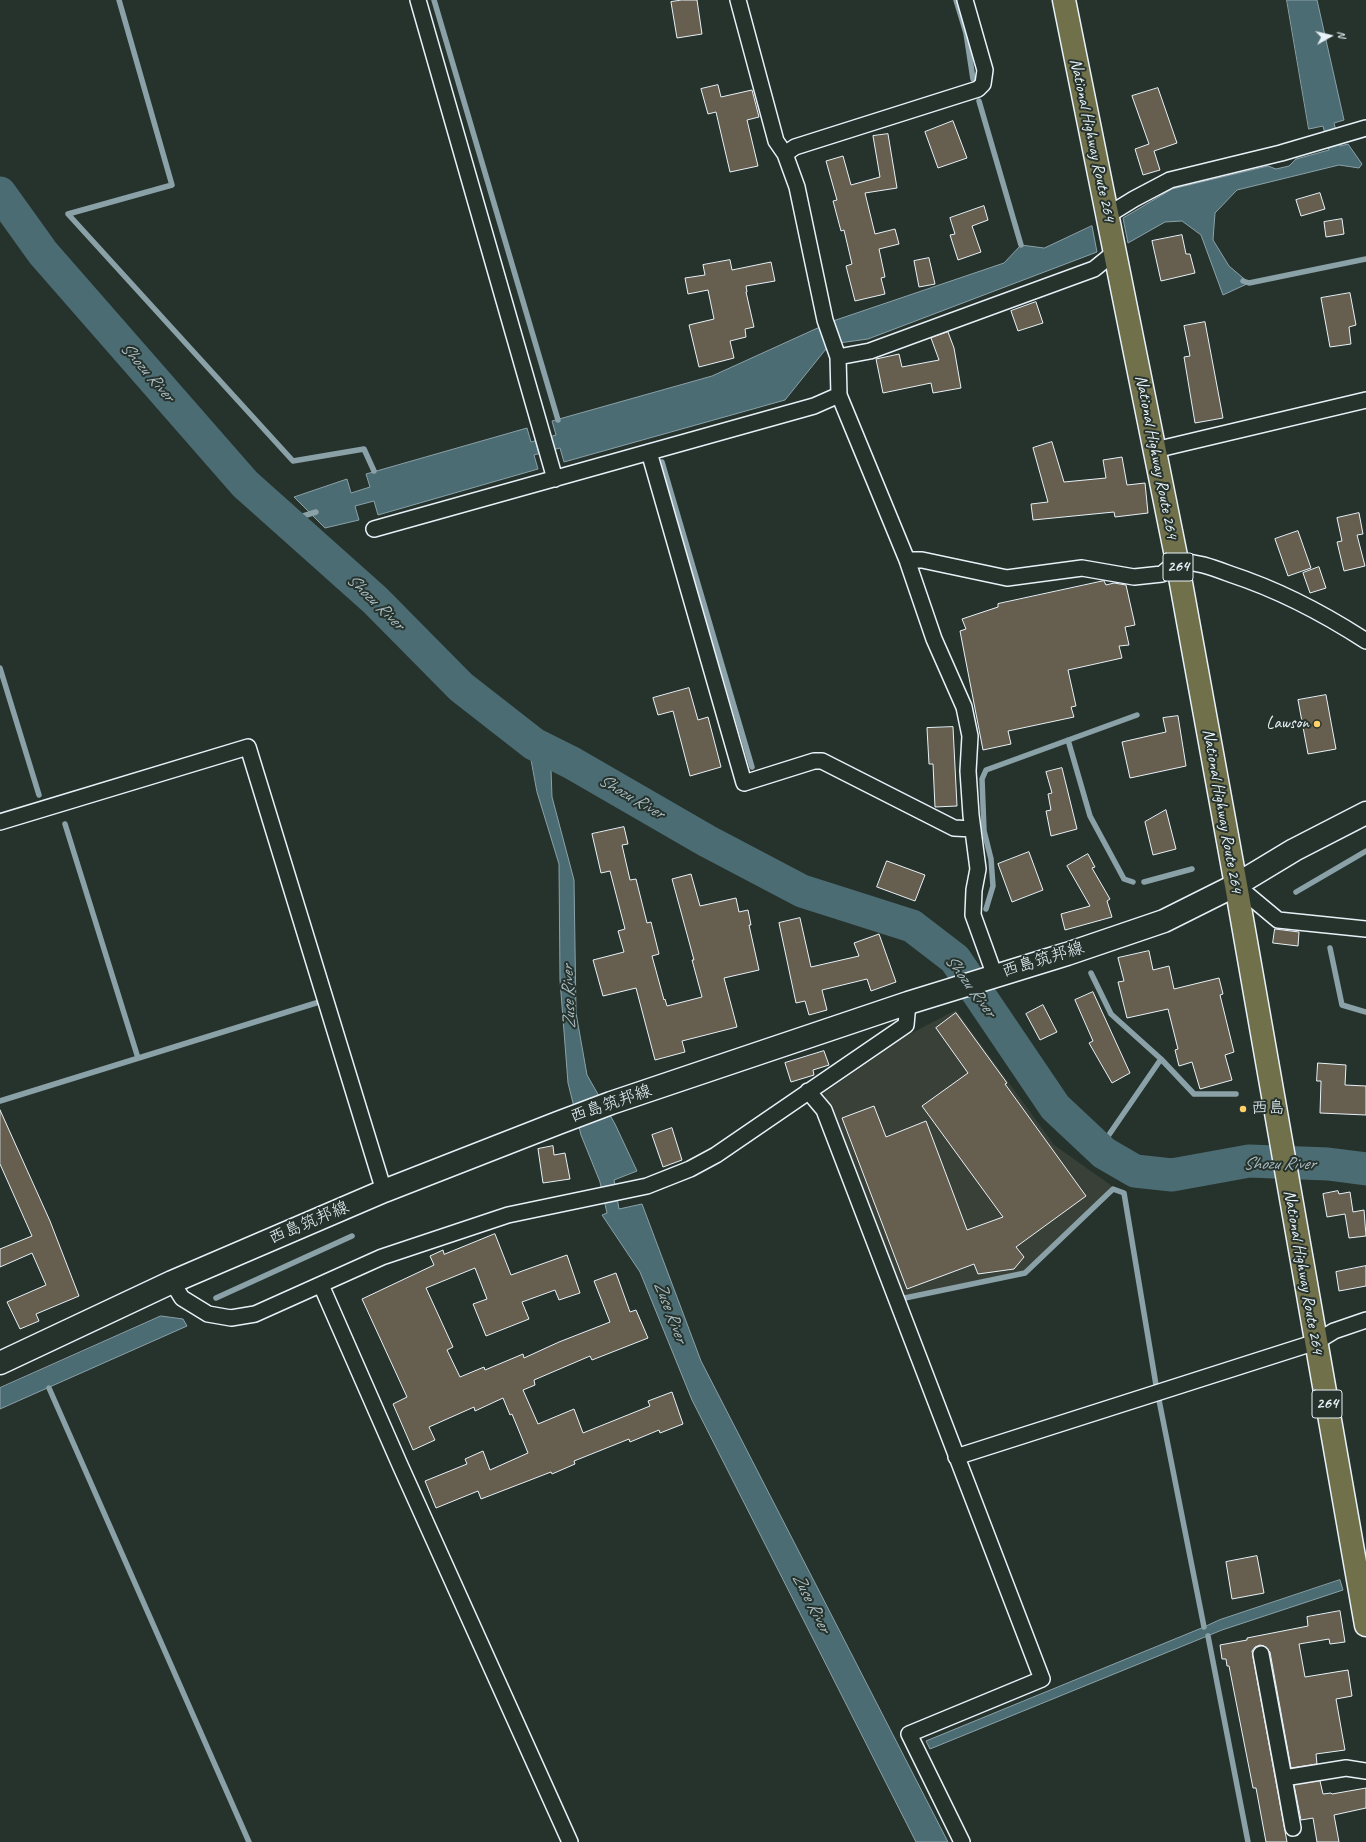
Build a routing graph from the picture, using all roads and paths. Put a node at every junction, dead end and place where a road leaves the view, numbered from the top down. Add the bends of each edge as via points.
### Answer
1 (418, 0) edge
2 (738, 0) edge
3 (965, 0) edge
4 (1064, 0) edge
5 (1366, 128) edge
6 (785, 154) junction
7 (1108, 215) junction
8 (1116, 252) junction
9 (836, 353) junction
10 (839, 395) junction
11 (1366, 400) edge
12 (1155, 450) junction
13 (649, 452) junction
14 (555, 479) junction
15 (374, 529) dead end
16 (907, 560) junction
17 (1177, 561) junction
18 (1366, 641) edge
19 (1366, 813) edge
20 (0, 822) edge
21 (973, 829) junction
22 (1236, 885) junction
23 (1366, 929) edge
24 (995, 976) junction
25 (908, 1003) junction
26 (808, 1091) junction
27 (384, 1191) junction
28 (172, 1282) junction
29 (322, 1286) junction
30 (1366, 1320) edge
31 (1316, 1342) junction
32 (0, 1363) edge
33 (956, 1457) junction
34 (1366, 1625) edge
35 (1261, 1654) dead end
36 (1366, 1771) edge
37 (1284, 1778) junction
38 (1293, 1828) dead end
39 (570, 1842) edge
40 (962, 1842) edge

1 - 14 street
2 - 6 street via 776,141
3 - 6 street via 985,70 983,84 978,89 795,147
4 - 7 highway, National Highway Route 264 / 264
5 - 7 street via 1281,153 1170,180
6 - 9 street via 797,187 826,320
7 - 8 highway, National Highway Route 264 / 264
8 - 9 street via 1094,269 870,351
8 - 12 highway, National Highway Route 264 / 264
9 - 10 street
10 - 13 street via 814,406
10 - 16 street
11 - 12 street
12 - 17 highway, National Highway Route 264 / 264
13 - 14 street
13 - 21 street via 744,783 822,761 954,828
14 - 15 street
16 - 17 street via 922,560 1007,578 1082,568 1134,577 1162,574
16 - 21 street via 934,639 964,707 970,736 968,771
17 - 18 street via 1195,562 1299,602 1336,621
17 - 22 highway, National Highway Route 264 / 264
19 - 22 main road, 西島筑邦線 via 1294,850
20 - 27 street via 248,747
21 - 24 street via 978,869 973,915
22 - 23 street via 1278,920
22 - 24 main road, 西島筑邦線 via 1164,921
22 - 31 highway, National Highway Route 264 / 264
24 - 25 main road, 西島筑邦線
25 - 26 street via 906,1025
25 - 27 main road, 西島筑邦線 via 569,1118
26 - 29 street via 716,1155 676,1175 619,1193 501,1218 382,1257
26 - 33 street via 824,1110
27 - 28 main road, 西島筑邦線
28 - 29 street via 182,1298 194,1307 208,1314 231,1318 255,1314
28 - 32 main road, 西島筑邦線
29 - 39 street
30 - 31 street via 1334,1331
31 - 33 street
31 - 34 highway, National Highway Route 264 / 264
33 - 40 street via 1042,1680 909,1734
35 - 37 street
36 - 37 street via 1346,1768
37 - 38 street

